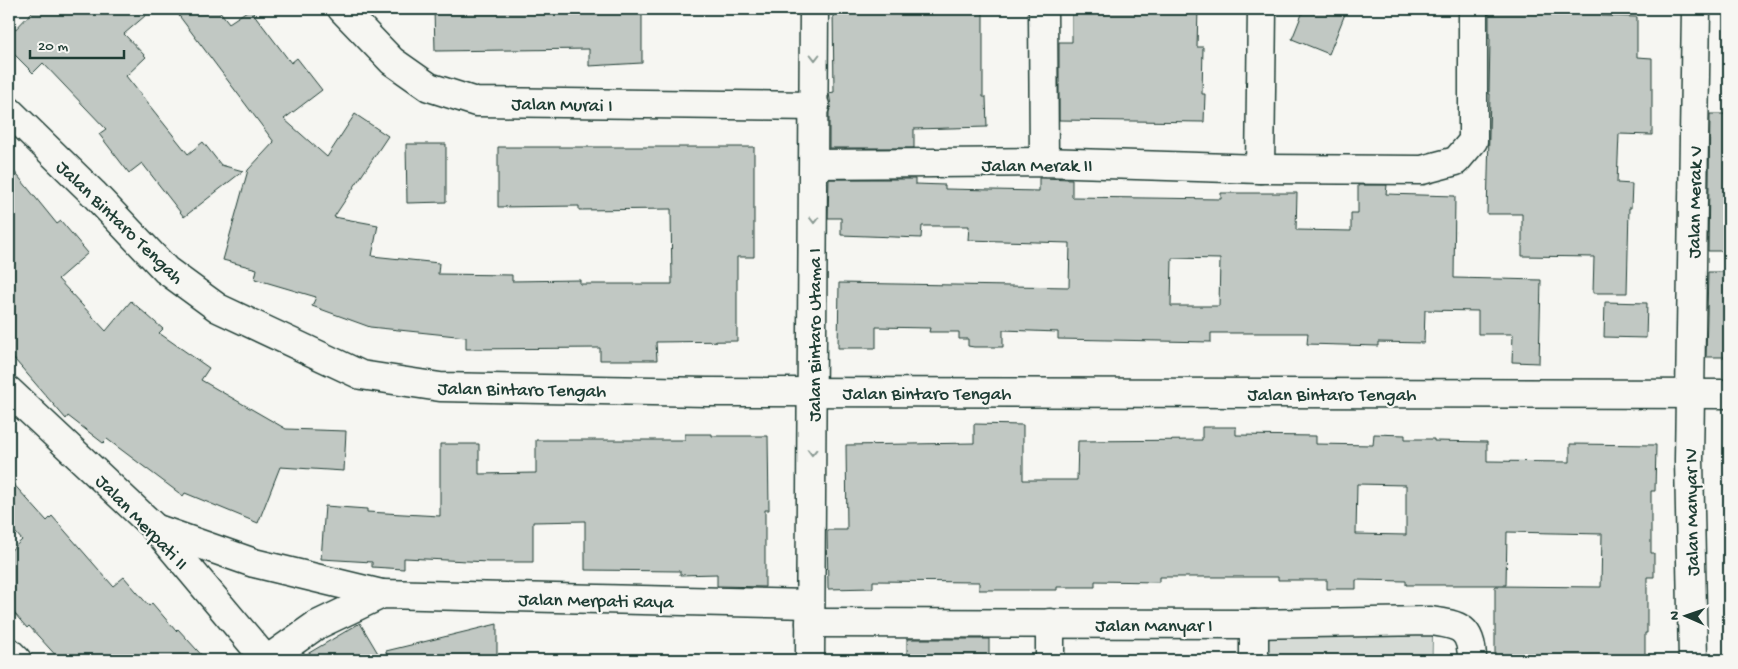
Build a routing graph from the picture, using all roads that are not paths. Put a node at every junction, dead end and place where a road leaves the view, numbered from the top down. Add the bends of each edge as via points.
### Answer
1 (342, 9) edge
2 (814, 9) edge
3 (1044, 9) edge
4 (1262, 9) edge
5 (1473, 9) edge
6 (1696, 9) edge
7 (815, 106) junction
8 (9, 111) edge
9 (1044, 162) junction
10 (814, 164) junction
11 (1260, 169) junction
12 (9, 391) edge
13 (813, 392) junction
14 (1690, 394) junction
15 (1729, 394) edge
16 (156, 528) junction
17 (382, 594) junction
18 (810, 614) junction
19 (1050, 623) junction
20 (1254, 624) junction
21 (9, 652) edge
22 (17, 660) edge
23 (267, 660) edge
24 (810, 660) edge
25 (1050, 660) edge
26 (1254, 660) edge
27 (1472, 660) edge
28 (1693, 660) edge

1 - 7 street, Jalan Murai I via 392,61 429,87 476,102
2 -> 7 street, Jalan Bintaro Utama I
3 - 9 street
4 - 11 street
5 - 11 street, Jalan Merak II via 1473,141 1456,161 1422,170
6 - 14 street, Jalan Merak V
7 - 10 street, Jalan Bintaro Utama I
8 - 13 street, Jalan Bintaro Tengah via 166,270 218,308 361,375 440,387
9 - 10 street, Jalan Merak II
9 - 11 street, Jalan Merak II
10 -> 13 street, Jalan Bintaro Utama I
12 - 16 street, Jalan Merpati II
13 - 14 street, Jalan Bintaro Tengah
13 -> 18 street, Jalan Bintaro Utama I
14 - 15 street, Jalan Bintaro Tengah
14 - 28 street, Jalan Manyar IV
16 - 17 street, Jalan Merpati Raya via 254,563
16 - 23 street, Jalan Merpati II
17 - 18 street, Jalan Merpati Raya
17 - 23 street, Jalan Merpati Raya via 315,626
18 - 19 street, Jalan Manyar I
18 - 24 street, Jalan Bintaro Utama I
19 - 20 street, Jalan Manyar I
19 - 25 street
20 - 26 street
20 - 27 street, Jalan Manyar I via 1431,621 1454,624 1466,633 1472,646
21 - 22 street

